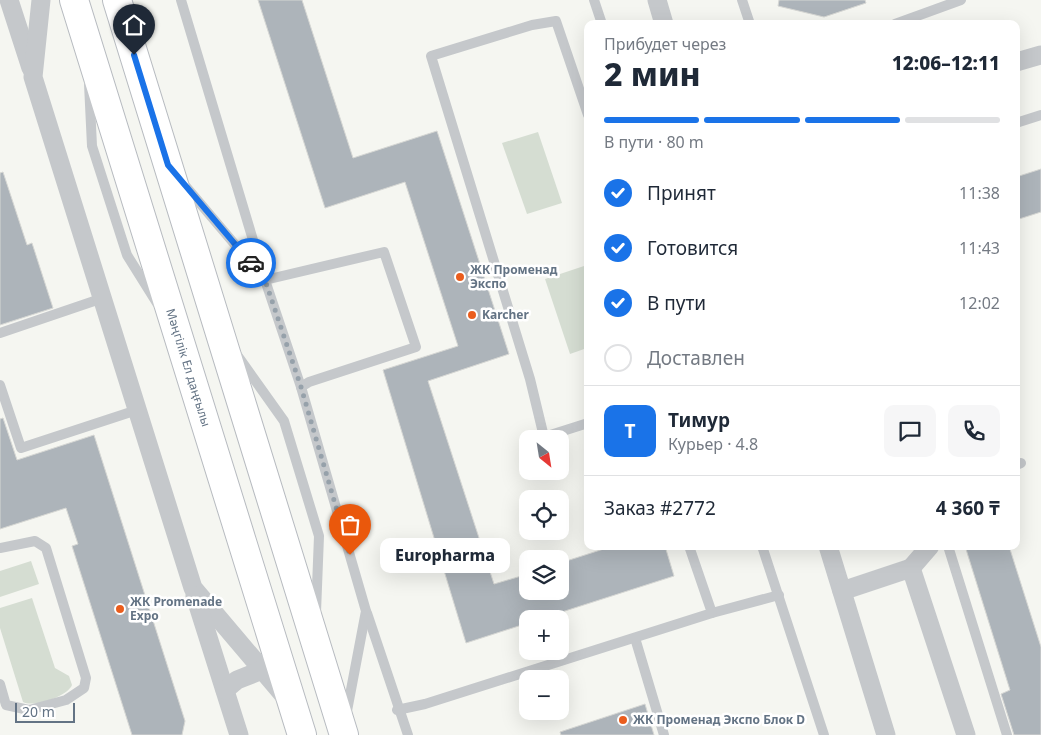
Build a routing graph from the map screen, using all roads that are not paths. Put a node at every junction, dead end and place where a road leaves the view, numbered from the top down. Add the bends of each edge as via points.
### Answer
1 (9, 0) edge
2 (41, 0) edge
3 (74, 0) edge
4 (117, 0) edge
5 (181, 0) edge
6 (594, 0) edge
7 (657, 0) edge
8 (742, 0) edge
9 (961, 0) edge
10 (601, 20) edge
11 (663, 20) edge
12 (749, 20) edge
13 (906, 20) edge
14 (1041, 54) edge
15 (1020, 61) edge
16 (33, 77) junction
17 (584, 103) edge
18 (1041, 115) edge
19 (1020, 122) edge
20 (168, 165) junction
21 (265, 280) junction
22 (103, 298) junction
23 (0, 333) edge
24 (0, 385) edge
25 (301, 387) junction
26 (137, 410) junction
27 (584, 424) edge
28 (0, 548) edge
29 (690, 550) edge
30 (763, 550) edge
31 (829, 550) edge
32 (927, 550) edge
33 (949, 550) edge
34 (912, 568) junction
35 (193, 588) junction
36 (842, 591) junction
37 (779, 595) junction
38 (366, 611) junction
39 (712, 613) junction
40 (635, 638) junction
41 (262, 670) junction
42 (0, 684) edge
43 (225, 690) junction
44 (294, 707) junction
45 (397, 710) junction
46 (344, 733) edge
47 (240, 735) edge
48 (302, 735) edge
49 (408, 735) edge
50 (664, 735) edge
51 (824, 735) edge
52 (886, 735) edge
53 (966, 735) edge
54 (1007, 735) edge

1 - 16 street
2 - 16 street
3 - 44 main road, Мәңгілік Ел даңғылы
4 - 20 main road
5 - 21 lane
6 - 10 lane
7 - 11 street
8 - 12 lane
9 - 13 lane
14 - 15 street
16 - 22 street
17 - 27 lane via 556,20 431,56 530,379 544,436
18 - 19 lane
20 - 21 lane
20 - 46 main road
21 - 25 lane
21 - 25 lane via 384,252 413,338 416,347
22 - 23 lane
22 - 26 street
24 - 26 lane via 21,448
25 - 38 lane
26 - 35 street
28 - 42 lane via 34,541 46,548 86,678 84,688 66,700 29,710 6,705
29 - 39 lane
30 - 37 lane
31 - 36 street
32 - 34 street
33 - 54 lane
34 - 36 street
34 - 53 street
35 - 41 street
35 - 43 street
36 - 52 street
37 - 39 lane
37 - 51 lane
38 - 45 lane
38 - 46 lane
39 - 40 lane
40 - 45 lane
40 - 50 lane
41 - 43 street via 237,680
41 - 44 street
43 - 47 street
44 - 48 main road, Мәңгілік Ел даңғылы
45 - 49 lane

